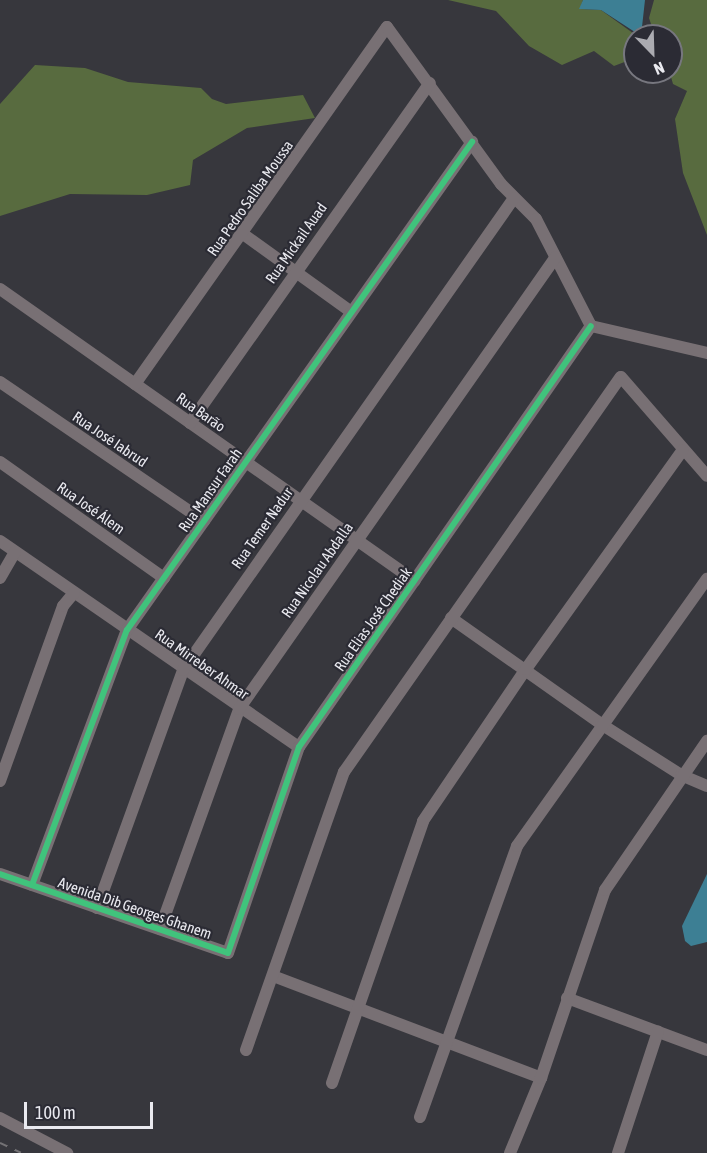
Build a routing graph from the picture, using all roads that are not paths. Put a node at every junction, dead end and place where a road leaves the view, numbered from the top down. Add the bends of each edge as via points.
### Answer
1 (430, 82) junction
2 (472, 142) junction
3 (514, 198) junction
4 (243, 234) junction
5 (555, 258) junction
6 (294, 271) junction
7 (0, 289) edge
8 (350, 311) junction
9 (591, 326) junction
10 (707, 353) edge
11 (0, 382) edge
12 (135, 384) junction
13 (190, 423) junction
14 (683, 450) junction
15 (0, 462) edge
16 (245, 462) junction
17 (707, 476) edge
18 (300, 500) junction
19 (204, 520) junction
20 (356, 540) junction
21 (0, 542) edge
22 (15, 552) junction
23 (0, 578) edge
24 (164, 578) junction
25 (707, 579) edge
26 (414, 581) junction
27 (74, 593) junction
28 (451, 618) junction
29 (127, 630) junction
30 (526, 669) junction
31 (183, 670) junction
32 (239, 709) junction
33 (601, 724) junction
34 (707, 741) edge
35 (298, 747) junction
36 (681, 775) junction
37 (0, 781) edge
38 (707, 786) edge
39 (0, 874) edge
40 (32, 885) junction
41 (97, 908) junction
42 (160, 929) junction
43 (228, 953) joint
44 (273, 976) junction
45 (567, 998) junction
46 (355, 1009) junction
47 (658, 1031) junction
48 (447, 1041) junction
49 (246, 1050) dead end
50 (707, 1050) edge
51 (541, 1078) junction
52 (332, 1083) dead end
53 (420, 1117) dead end
54 (0, 1118) edge
55 (67, 1153) edge
56 (510, 1153) edge
57 (618, 1153) edge

1 - 2 street
1 - 4 street, Rua Pedro Saliba Moussa via 387,27
1 - 6 street, Rua Mickail Auad
2 - 3 street
2 - 8 street, Rua Mansur Farah
3 - 5 street via 536,219
3 - 18 street, Rua Temer Nadur
4 - 6 street
4 - 12 street, Rua Pedro Saliba Moussa
5 - 9 street
5 - 20 street, Rua Nicolau Abdalla
6 - 8 street
6 - 13 street, Rua Mickail Auad
7 - 12 street, Rua Barão
8 - 16 street, Rua Mansur Farah
9 - 10 street
9 - 26 street, Rua Elias José Chediak
11 - 19 street, Rua José Iabrud
12 - 13 street, Rua Barão
13 - 16 street, Rua Barão
14 - 17 street
14 - 28 street via 621,378
14 - 30 street
15 - 24 street, Rua José Álem
16 - 18 street, Rua Barão
16 - 19 street, Rua Mansur Farah
18 - 20 street, Rua Barão
18 - 31 street, Rua Temer Nadur
19 - 24 street, Rua Mansur Farah
20 - 26 street, Rua Barão
20 - 32 street, Rua Nicolau Abdalla
21 - 22 street, Rua Mirreber Ahmar
22 - 23 street
22 - 27 street, Rua Mirreber Ahmar
24 - 29 street, Rua Mansur Farah
25 - 33 street
26 - 35 street, Rua Elias José Chediak
27 - 29 street, Rua Mirreber Ahmar
27 - 37 street via 63,606
28 - 30 street
28 - 44 street via 344,772
29 - 31 street, Rua Mirreber Ahmar
29 - 40 street, Rua Mansur Farah
30 - 33 street
30 - 46 street via 423,821
31 - 32 street, Rua Mirreber Ahmar
31 - 41 street, Rua Temer Nadur
32 - 35 street, Rua Mirreber Ahmar
32 - 42 street, Rua Nicolau Abdalla
33 - 36 street
33 - 48 street via 517,846
34 - 36 street
35 - 43 street, Rua Elias José Chediak
36 - 38 street
36 - 45 street via 605,890
39 - 40 street, Avenida Dib Georges Ghanem
40 - 41 street, Avenida Dib Georges Ghanem
41 - 42 street, Avenida Dib Georges Ghanem
42 - 43 street, Avenida Dib Georges Ghanem
44 - 46 street
44 - 49 street
45 - 47 street
45 - 51 street
46 - 48 street
46 - 52 street
47 - 50 street
47 - 57 street
48 - 51 street
48 - 53 street
51 - 56 street
54 - 55 street

